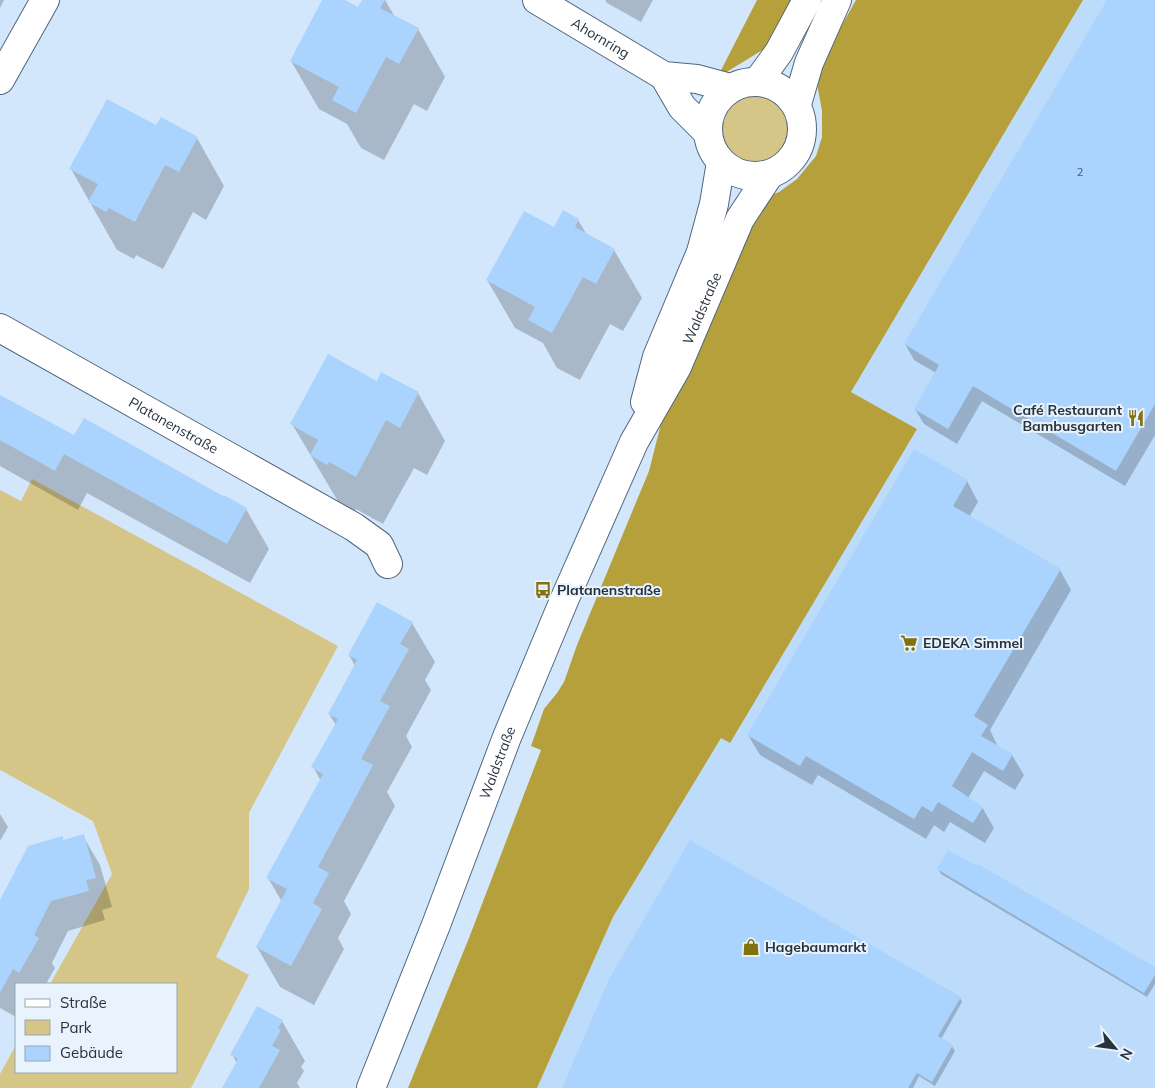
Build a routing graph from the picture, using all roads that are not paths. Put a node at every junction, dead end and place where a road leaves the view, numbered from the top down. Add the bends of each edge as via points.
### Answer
1 (45, 0) edge
2 (537, 0) edge
3 (807, 0) edge
4 (837, 0) edge
5 (664, 76) junction
6 (0, 80) edge
7 (758, 81) junction
8 (730, 88) junction
9 (797, 104) junction
10 (708, 133) junction
11 (721, 162) junction
12 (769, 175) junction
13 (0, 328) edge
14 (634, 442) junction
15 (388, 564) dead end
16 (371, 1088) edge

1 - 6 street
2 - 5 street, Ahornring
3 - 7 street via 779,52
4 - 9 street via 809,63
5 - 8 street, Ahornring via 697,79
5 - 10 street, Ahornring via 682,107
7 - 8 street
7 - 9 street via 774,84
8 - 10 street via 713,108 708,120
9 - 12 street, Waldstraße via 803,129 796,154 784,167
10 - 11 street
11 - 12 street via 743,175
11 - 14 street, Waldstraße via 701,252 657,357
12 - 14 street, Waldstraße via 740,219 676,367
13 - 15 street, Platanenstraße via 354,527 379,545
14 - 16 street, Waldstraße via 507,737

